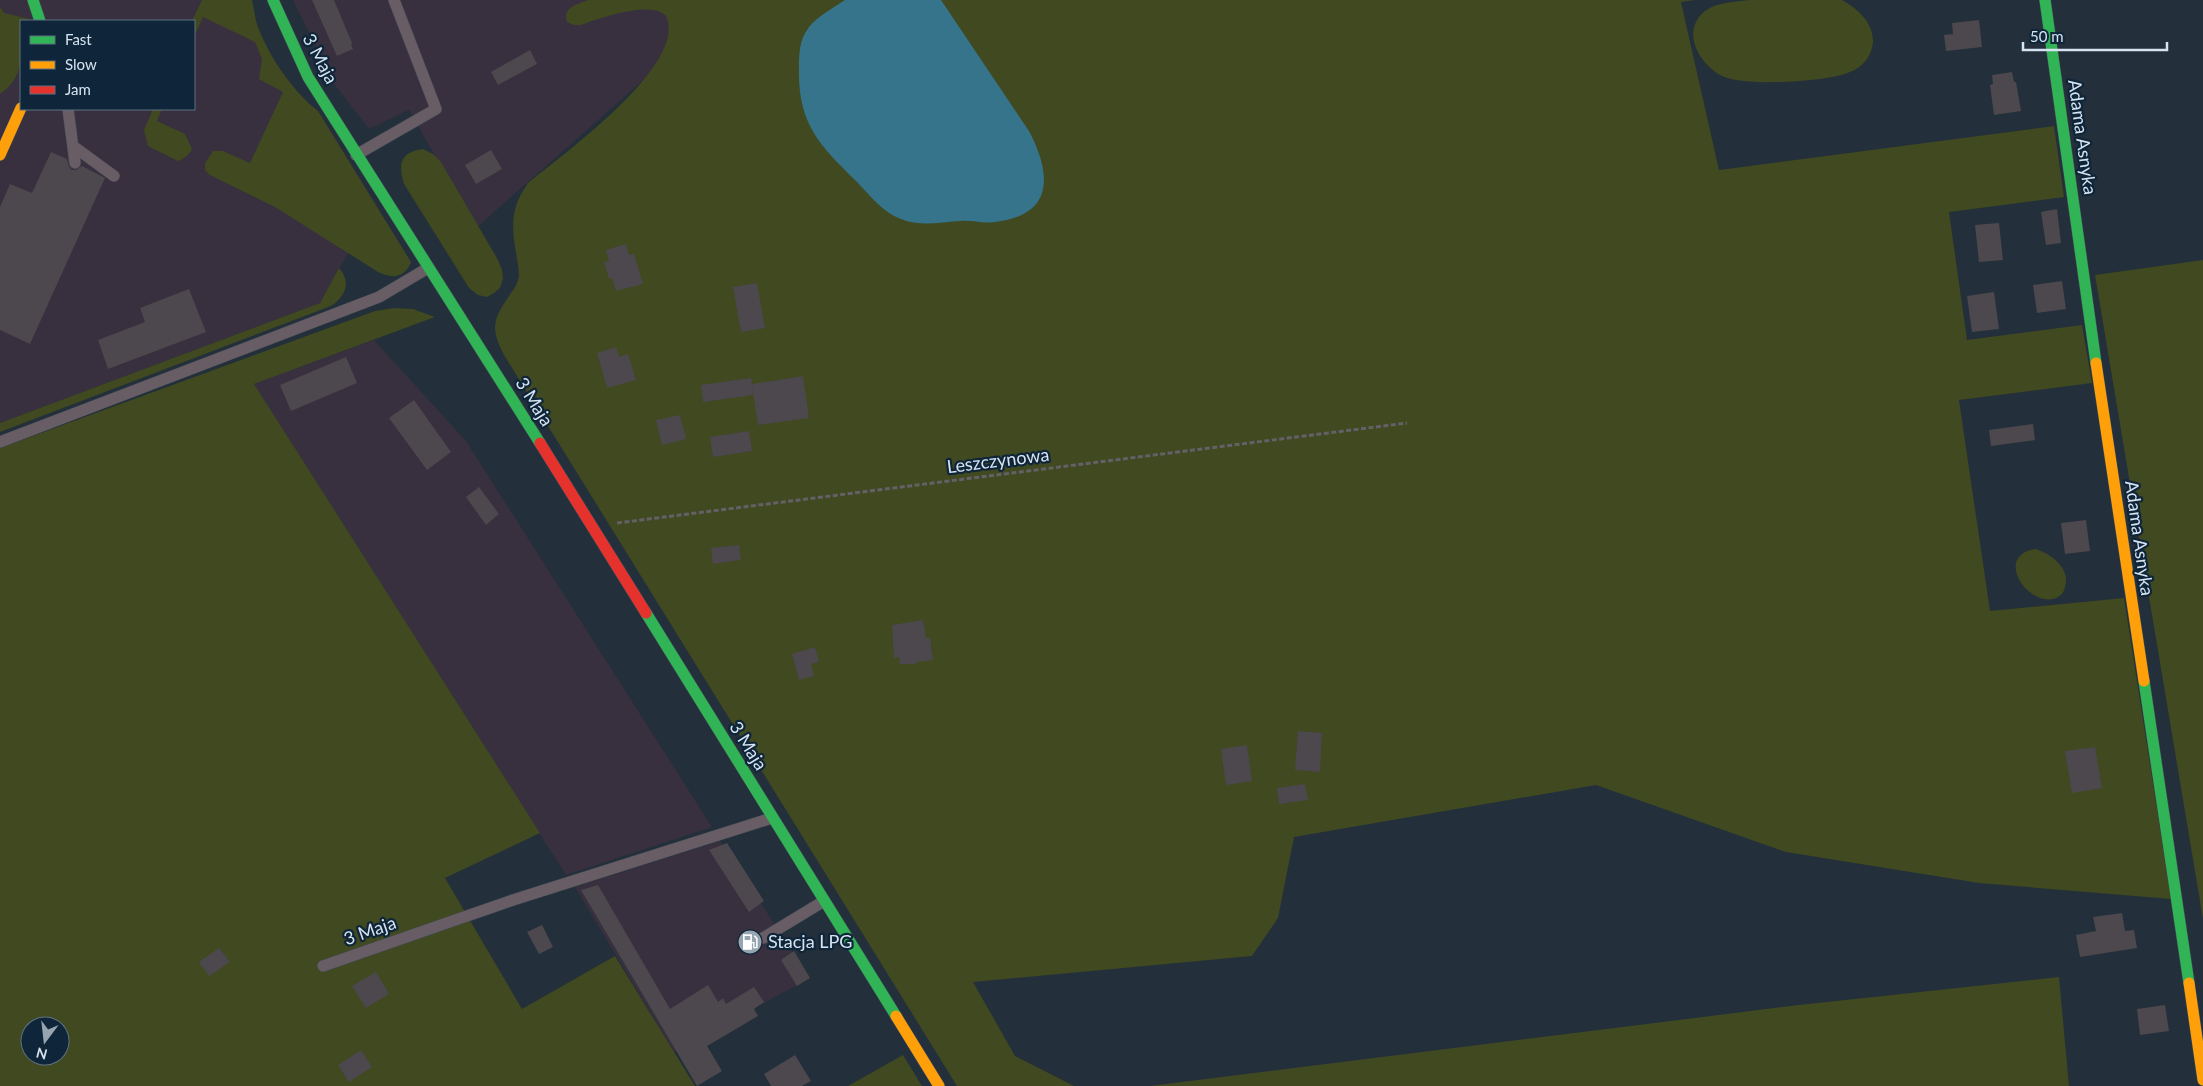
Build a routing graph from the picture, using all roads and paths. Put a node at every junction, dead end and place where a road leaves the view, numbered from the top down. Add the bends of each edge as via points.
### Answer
1 (33, 0) edge
2 (273, 0) edge
3 (394, 0) edge
4 (2045, 0) edge
5 (40, 20) edge
6 (68, 110) edge
7 (20, 112) edge
8 (0, 122) edge
9 (73, 146) junction
10 (2, 149) edge
11 (356, 155) junction
12 (74, 163) dead end
13 (114, 176) dead end
14 (428, 268) junction
15 (1407, 423) dead end
16 (0, 442) edge
17 (592, 526) junction
18 (772, 818) junction
19 (824, 901) junction
20 (763, 938) dead end
21 (323, 966) dead end
22 (2203, 1080) edge
23 (939, 1086) edge

1 - 5 main road
2 - 11 main road, 3 Maja via 308,77
3 - 11 lane via 436,109
4 - 22 main road, Adama Asnyka
6 - 9 lane
7 - 8 main road
7 - 10 main road
9 - 12 lane
9 - 13 lane
11 - 14 main road, 3 Maja
14 - 16 lane via 379,297
14 - 17 main road, 3 Maja
15 - 17 path, Leszczynowa
17 - 18 main road, 3 Maja
18 - 19 main road, 3 Maja
18 - 21 lane, 3 Maja via 513,900
19 - 20 lane
19 - 23 main road, 3 Maja

